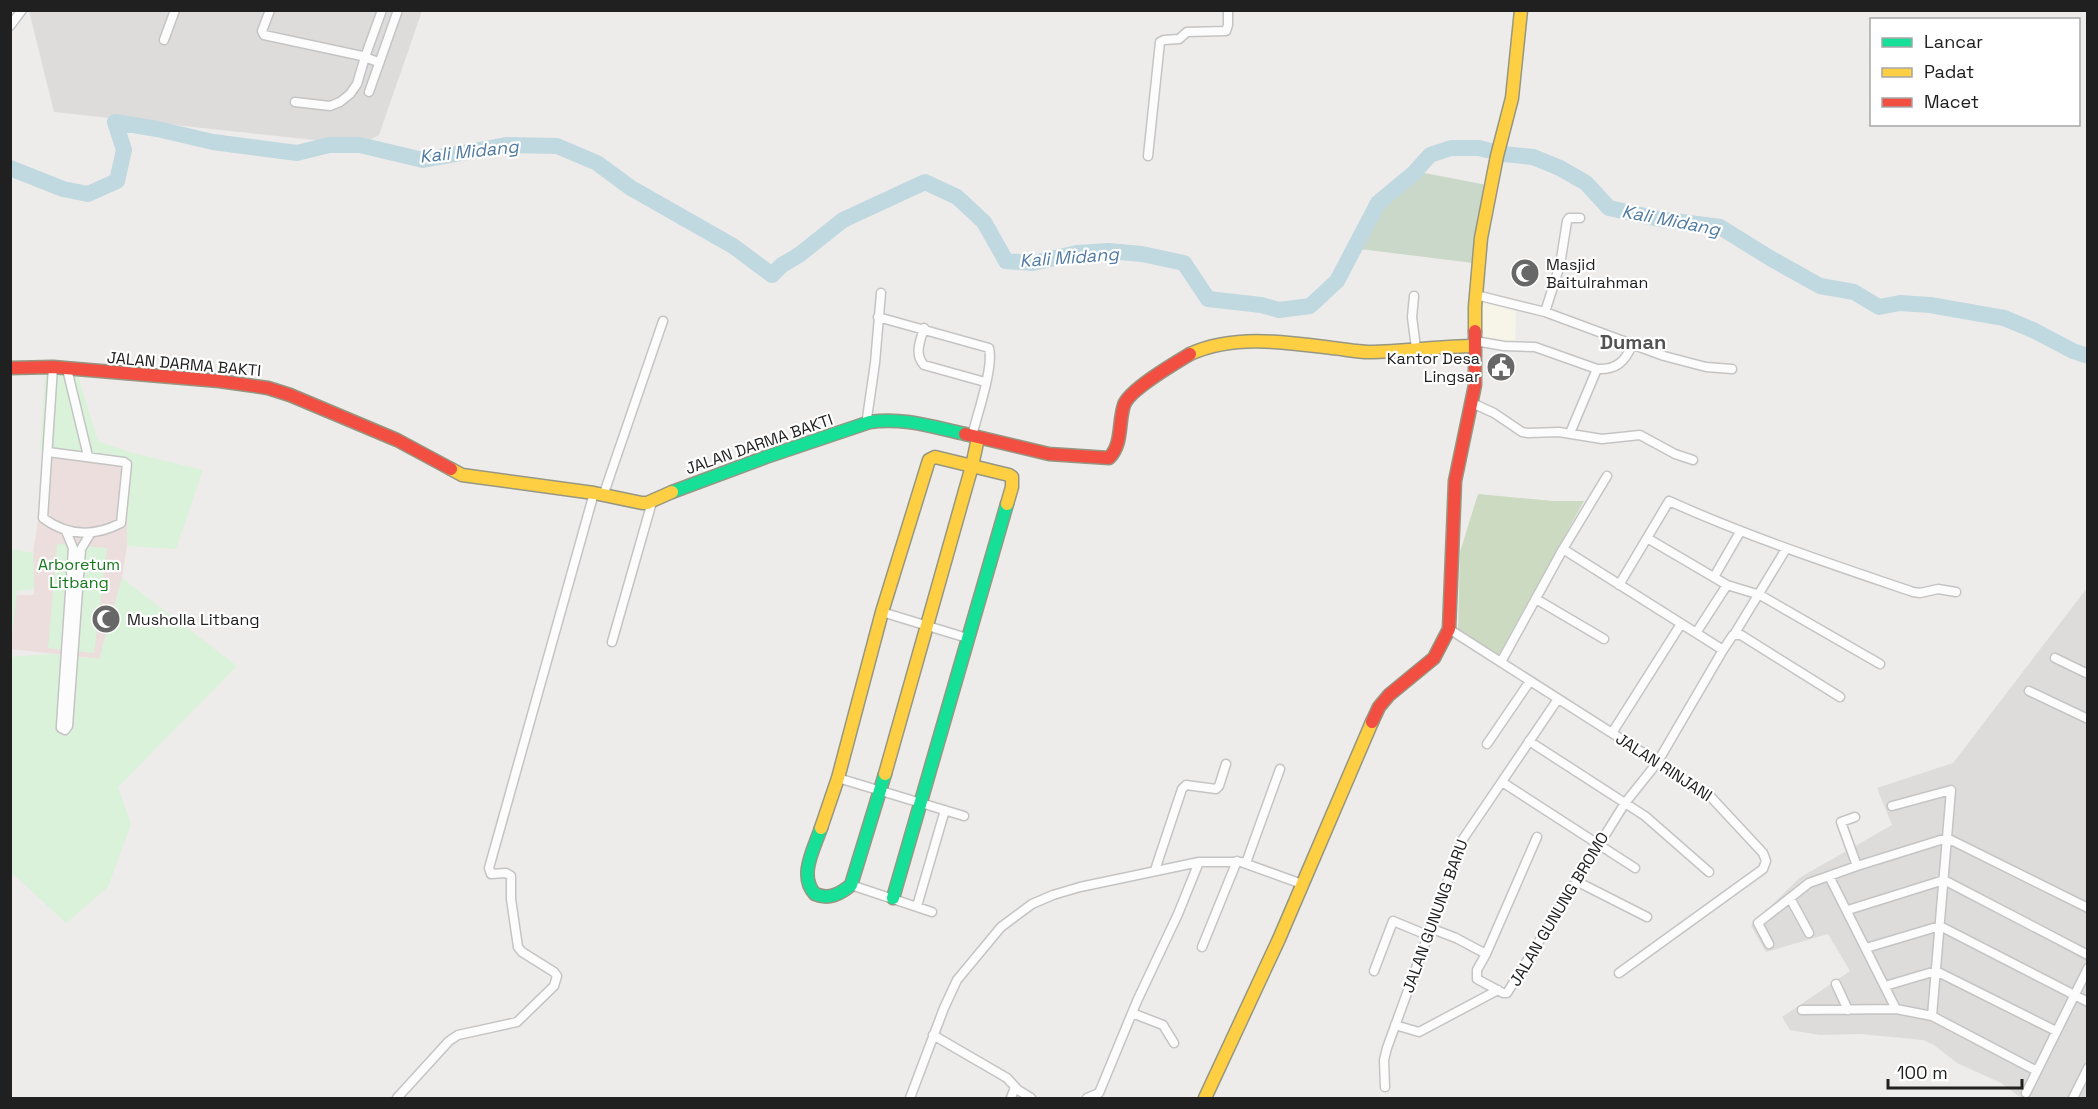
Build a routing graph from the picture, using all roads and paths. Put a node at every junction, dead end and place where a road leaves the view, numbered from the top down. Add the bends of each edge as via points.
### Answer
1 (22, 10) edge
2 (175, 10) edge
3 (270, 10) edge
4 (382, 10) edge
5 (398, 10) edge
6 (1228, 10) edge
7 (1521, 10) edge
8 (10, 26) edge
9 (164, 40) dead end
10 (364, 57) junction
11 (378, 62) junction
12 (369, 92) dead end
13 (296, 102) dead end
14 (1148, 156) dead end
15 (1580, 218) dead end
16 (881, 293) dead end
17 (1476, 295) junction
18 (1414, 296) dead end
19 (1545, 312) junction
20 (878, 317) junction
21 (663, 321) dead end
22 (924, 328) junction
23 (1475, 344) junction
24 (1632, 345) junction
25 (1416, 348) junction
26 (53, 367) junction
27 (10, 368) edge
28 (67, 369) junction
29 (1597, 369) junction
30 (1732, 369) dead end
31 (985, 382) junction
32 (1472, 403) junction
33 (866, 425) junction
34 (1570, 433) junction
35 (975, 437) junction
36 (48, 452) junction
37 (88, 456) junction
38 (1693, 460) dead end
39 (972, 466) junction
40 (1607, 476) dead end
41 (598, 495) junction
42 (652, 502) junction
43 (66, 531) junction
44 (1740, 532) junction
45 (90, 534) junction
46 (1647, 538) junction
47 (77, 549) junction
48 (1563, 549) junction
49 (1786, 549) junction
50 (1714, 577) junction
51 (1619, 585) junction
52 (1727, 585) junction
53 (1956, 592) dead end
54 (1760, 596) junction
55 (1536, 599) junction
56 (882, 612) junction
57 (1681, 624) junction
58 (926, 626) junction
59 (1449, 630) junction
60 (1696, 633) junction
61 (1735, 633) junction
62 (967, 638) junction
63 (1604, 639) dead end
64 (612, 642) dead end
65 (1723, 650) junction
66 (69, 654) junction
67 (2055, 658) dead end
68 (1501, 662) junction
69 (1880, 664) dead end
70 (2088, 674) edge
71 (1530, 681) junction
72 (2029, 691) dead end
73 (1840, 697) dead end
74 (1558, 699) junction
75 (2088, 719) edge
76 (1612, 733) junction
77 (1529, 741) junction
78 (1487, 744) dead end
79 (1657, 763) junction
80 (1226, 764) dead end
81 (1280, 769) dead end
82 (838, 778) junction
83 (1502, 782) junction
84 (880, 790) junction
85 (920, 802) junction
86 (1625, 803) junction
87 (1892, 806) dead end
88 (945, 810) junction
89 (964, 816) dead end
90 (1855, 817) dead end
91 (1537, 837) dead end
92 (1947, 838) junction
93 (1598, 844) junction
94 (1199, 862) junction
95 (1242, 862) junction
96 (1857, 866) junction
97 (1635, 868) dead end
98 (1155, 870) junction
99 (1709, 872) dead end
100 (1829, 876) junction
101 (1944, 880) junction
102 (1576, 881) junction
103 (851, 885) junction
104 (1302, 885) junction
105 (893, 898) junction
106 (1790, 898) junction
107 (917, 906) junction
108 (2088, 908) edge
109 (1848, 910) junction
110 (932, 912) dead end
111 (1647, 917) dead end
112 (1940, 926) junction
113 (1429, 931) junction
114 (1809, 933) dead end
115 (1769, 944) dead end
116 (1202, 947) dead end
117 (1866, 948) junction
118 (1486, 954) junction
119 (2088, 955) edge
120 (2088, 968) edge
121 (1374, 971) dead end
122 (1936, 971) junction
123 (1619, 974) dead end
124 (1836, 984) dead end
125 (1885, 986) junction
126 (1498, 990) junction
127 (2074, 995) junction
128 (2088, 1002) edge
129 (1896, 1009) junction
130 (1802, 1010) dead end
131 (1848, 1010) junction
132 (1132, 1013) junction
133 (1932, 1016) junction
134 (1395, 1025) junction
135 (2056, 1031) junction
136 (933, 1035) junction
137 (1174, 1043) dead end
138 (2088, 1068) edge
139 (2037, 1071) junction
140 (1015, 1087) junction
141 (1385, 1087) dead end
142 (2026, 1093) dead end
143 (397, 1098) edge
144 (910, 1098) edge
145 (1011, 1098) edge
146 (1031, 1098) edge
147 (1087, 1098) edge
148 (1205, 1098) edge
149 (2073, 1098) edge

1 - 8 street
2 - 9 street
3 - 10 street via 264,35
4 - 10 street
5 - 11 street
6 - 14 street via 1226,31 1187,32 1181,38 1160,42
7 - 17 street via 1515,77 1481,238
10 - 11 street
10 - 13 street via 357,84 340,102 330,106
11 - 12 street
15 - 19 street via 1567,221 1560,265
16 - 20 street
17 - 19 street
17 - 23 street
18 - 25 street
19 - 24 street
20 - 22 street
20 - 33 street
21 - 41 street
22 - 31 street via 989,348
22 - 31 street via 918,351 924,365
23 - 25 street, JALAN DARMA BAKTI
23 - 29 street, JALAN DARMA BAKTI via 1535,347
23 - 32 street
24 - 29 street via 1618,366
24 - 30 street via 1706,367
25 - 35 street, JALAN DARMA BAKTI via 1368,352 1276,342 1205,347 1138,388 1124,403 1116,451 1109,458 1063,457
26 - 27 street, JALAN DARMA BAKTI
26 - 28 street, JALAN DARMA BAKTI
26 - 36 street
28 - 37 street
28 - 41 street, JALAN DARMA BAKTI via 268,388 403,442 462,475
29 - 34 street
31 - 35 street
32 - 34 street via 1528,434
32 - 59 street via 1456,464
33 - 35 street, JALAN DARMA BAKTI via 896,419
33 - 42 street, JALAN DARMA BAKTI via 766,457
34 - 38 street via 1602,439 1640,435
35 - 39 street
36 - 37 street
36 - 43 street via 43,518
37 - 45 street via 124,462 128,468 121,523
39 - 56 street via 935,456 929,460
39 - 58 street
39 - 62 street via 1009,475 1013,481
40 - 48 street
41 - 42 street, JALAN DARMA BAKTI via 635,503
41 - 143 street via 525,734 489,868 491,874 511,876 518,947 554,972 557,979 518,1022 458,1035 449,1041
42 - 64 street
43 - 45 street
43 - 47 street
44 - 46 street via 1669,501
44 - 49 street
44 - 50 street
45 - 47 street
46 - 50 street
46 - 51 street
47 - 66 street
48 - 51 street
48 - 55 street
49 - 53 street via 1917,593 1938,589
49 - 54 street, JALAN GUNUNG BROMO
50 - 52 street
51 - 57 street
52 - 54 street
52 - 60 street
54 - 61 street, JALAN GUNUNG BROMO
54 - 69 street
55 - 63 street
55 - 68 street
56 - 58 street
56 - 82 street
57 - 60 street
57 - 76 street
58 - 62 street
58 - 84 street
59 - 68 street, JALAN RINJANI
59 - 104 street via 1432,661 1392,690 1379,707
60 - 65 street
61 - 65 street, JALAN GUNUNG BROMO
61 - 73 street
62 - 85 street
65 - 79 street, JALAN GUNUNG BROMO
66 - 66 street via 60,725 65,730 68,726
67 - 70 street
68 - 71 street, JALAN RINJANI
71 - 74 street, JALAN RINJANI
71 - 78 street
72 - 75 street
74 - 76 street, JALAN RINJANI
74 - 77 street, JALAN GUNUNG BARU
76 - 79 street, JALAN RINJANI
77 - 83 street, JALAN GUNUNG BARU
77 - 86 street
79 - 86 street, JALAN GUNUNG BROMO
79 - 123 street, JALAN RINJANI via 1708,795 1763,853 1766,861 1762,870
80 - 98 street via 1216,789 1186,785 1182,789
81 - 95 street
82 - 84 street
82 - 103 street via 809,862 807,884 812,892 824,897 843,892
83 - 93 street
83 - 113 street, JALAN GUNUNG BARU via 1463,839
84 - 85 street
84 - 103 street
85 - 88 street
85 - 105 street
86 - 93 street, JALAN GUNUNG BROMO
86 - 99 street
87 - 92 street via 1951,789
88 - 89 street
88 - 107 street
90 - 96 street via 1841,822
91 - 118 street
92 - 96 street
92 - 101 street
92 - 108 street
93 - 97 street
93 - 102 street, JALAN GUNUNG BROMO
94 - 95 street
94 - 98 street
94 - 132 street
95 - 104 street
95 - 116 street
96 - 100 street
98 - 136 street via 1053,895 1009,920 957,980
100 - 106 street via 1809,883
100 - 109 street
101 - 109 street
101 - 112 street
101 - 119 street
102 - 111 street
102 - 126 street, JALAN GUNUNG BROMO via 1509,991
103 - 105 street
104 - 148 street
105 - 107 street
106 - 114 street
106 - 115 street via 1758,923
107 - 110 street
109 - 117 street
112 - 117 street
112 - 122 street
112 - 127 street
113 - 118 street via 1456,938
113 - 121 street via 1393,921
113 - 134 street, JALAN GUNUNG BARU
117 - 125 street
118 - 126 street, JALAN GUNUNG BROMO via 1477,970 1477,979
120 - 127 street
122 - 125 street
122 - 133 street
122 - 135 street
124 - 131 street
125 - 129 street
126 - 134 street via 1419,1032
127 - 128 street
127 - 135 street
129 - 131 street
129 - 133 street
130 - 131 street
132 - 137 street via 1163,1025
132 - 147 street via 1099,1093
133 - 139 street
134 - 141 street, JALAN GUNUNG BARU via 1385,1054
135 - 139 street
136 - 140 street via 1007,1078
136 - 144 street
138 - 149 street
139 - 142 street
140 - 145 street
140 - 146 street

